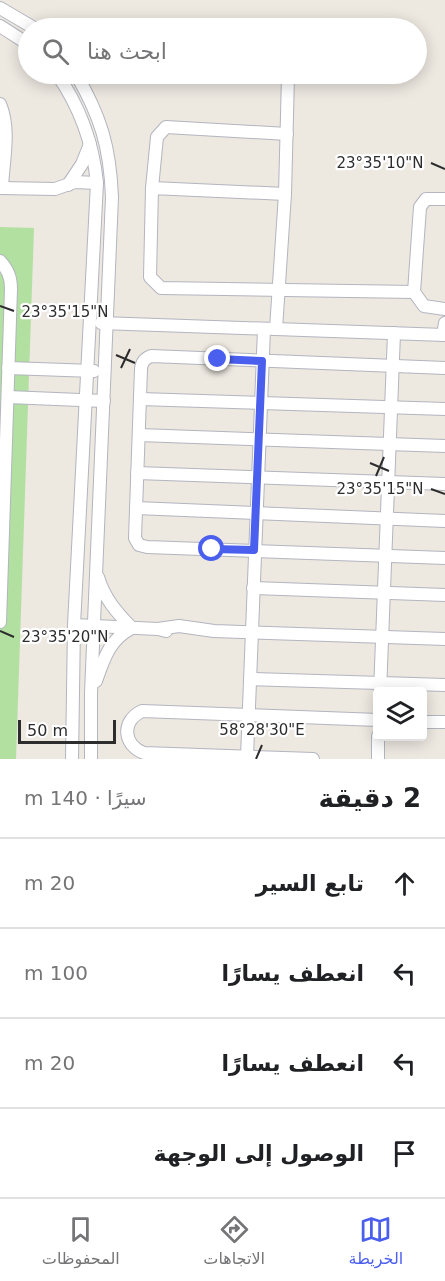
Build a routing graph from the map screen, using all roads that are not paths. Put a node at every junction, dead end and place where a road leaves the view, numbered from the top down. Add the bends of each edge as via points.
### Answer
1 (0, 8) edge
2 (18, 19) edge
3 (0, 26) edge
4 (18, 38) edge
5 (64, 84) edge
6 (82, 84) edge
7 (288, 84) edge
8 (0, 104) edge
9 (287, 134) junction
10 (90, 142) junction
11 (97, 183) junction
12 (68, 185) junction
13 (1, 188) edge
14 (152, 188) junction
15 (285, 194) junction
16 (445, 199) edge
17 (0, 261) edge
18 (279, 291) junction
19 (414, 292) junction
20 (445, 309) edge
21 (90, 323) junction
22 (107, 324) junction
23 (270, 329) junction
24 (444, 331) edge
25 (394, 333) junction
26 (262, 361) junction
27 (392, 366) junction
28 (8, 368) junction
29 (445, 368) edge
30 (87, 371) junction
31 (105, 371) junction
32 (4, 382) edge
33 (8, 397) junction
34 (140, 399) junction
35 (86, 400) junction
36 (104, 401) junction
37 (260, 404) junction
38 (391, 407) junction
39 (445, 409) edge
40 (139, 435) junction
41 (259, 440) junction
42 (389, 444) junction
43 (445, 446) edge
44 (137, 473) junction
45 (257, 476) junction
46 (387, 482) junction
47 (445, 484) edge
48 (136, 508) junction
49 (256, 513) junction
50 (386, 518) junction
51 (445, 521) edge
52 (254, 550) junction
53 (385, 555) junction
54 (445, 558) edge
55 (96, 567) junction
56 (253, 588) junction
57 (383, 592) junction
58 (445, 595) edge
59 (0, 622) edge
60 (74, 625) junction
61 (94, 626) junction
62 (132, 628) junction
63 (251, 632) junction
64 (382, 637) junction
65 (445, 639) edge
66 (249, 679) junction
67 (445, 685) edge
68 (380, 687) edge
69 (91, 693) junction
70 (249, 717) junction
71 (373, 720) edge
72 (427, 722) edge
73 (445, 723) edge
74 (378, 741) edge
75 (247, 757) junction
76 (72, 759) edge
77 (91, 759) edge
78 (313, 759) edge
79 (378, 759) edge

1 - 2 lane
3 - 4 lane
5 - 10 lane
6 - 22 lane via 100,121 111,164
7 - 9 lane
8 - 13 lane via 6,129
9 - 14 lane via 166,127 156,137
9 - 15 lane
10 - 11 lane
10 - 12 lane via 82,165
11 - 12 lane via 82,181
11 - 21 lane
12 - 13 lane via 55,189
14 - 15 lane
14 - 18 lane via 150,277 161,288
15 - 18 lane
16 - 19 lane via 426,199 420,207
17 - 28 lane via 11,278
18 - 19 lane
18 - 23 lane
19 - 20 lane via 424,306
21 - 22 lane
21 - 30 lane
22 - 23 lane
22 - 31 lane
23 - 25 lane
23 - 26 lane
24 - 25 lane
25 - 27 lane
26 - 27 lane
26 - 34 lane via 151,356 142,363
26 - 37 lane
27 - 29 lane
27 - 38 lane
28 - 30 lane
28 - 32 lane
30 - 31 lane
30 - 35 lane
31 - 36 lane
32 - 33 lane
33 - 35 lane
33 - 59 lane
34 - 37 lane
34 - 40 lane
35 - 36 lane
35 - 60 lane
36 - 55 lane
37 - 38 lane
37 - 41 lane
38 - 39 lane
38 - 42 lane
40 - 41 lane
40 - 44 lane
41 - 42 lane
41 - 45 lane
42 - 43 lane
42 - 46 lane
44 - 45 lane
44 - 48 lane
45 - 46 lane
45 - 49 lane
46 - 47 lane
46 - 50 lane
48 - 49 lane
48 - 52 lane via 135,538 143,547
49 - 50 lane
49 - 52 lane
50 - 51 lane
50 - 53 lane
52 - 53 lane
52 - 56 lane
53 - 54 lane
53 - 57 lane
55 - 61 lane
55 - 62 lane via 104,595
56 - 57 lane
56 - 63 lane
57 - 58 lane
57 - 64 lane
60 - 61 lane
60 - 76 lane
61 - 62 lane
61 - 69 lane
62 - 63 lane via 179,626
62 - 69 lane via 121,633 110,647
63 - 64 lane
63 - 66 lane
64 - 65 lane
64 - 68 lane
66 - 68 lane
66 - 70 lane
67 - 68 lane
69 - 77 lane
70 - 71 lane
70 - 75 lane
70 - 75 lane via 141,711 131,718 126,730 129,742 144,753
72 - 73 lane
74 - 79 lane
75 - 78 lane

